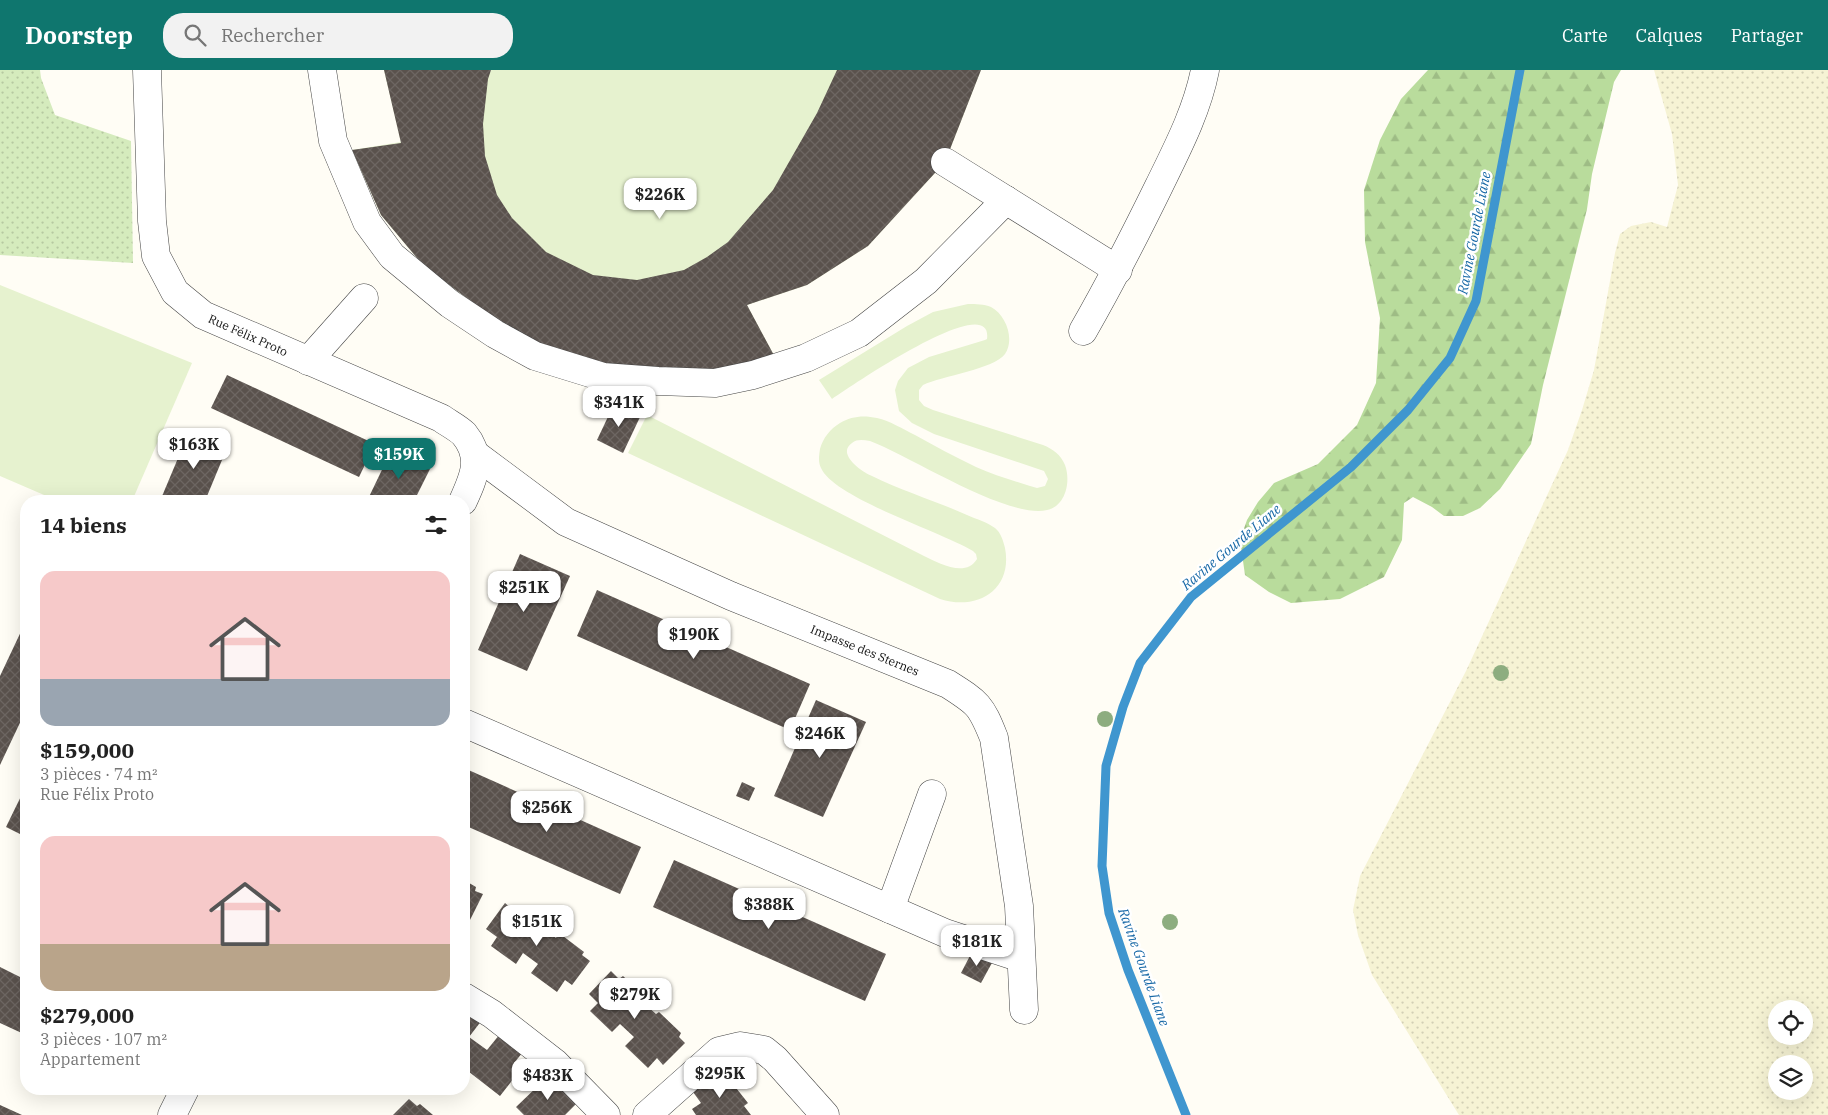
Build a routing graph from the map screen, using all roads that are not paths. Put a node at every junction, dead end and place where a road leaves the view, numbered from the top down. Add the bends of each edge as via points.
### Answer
1 (147, 70) edge
2 (322, 70) edge
3 (1205, 70) edge
4 (945, 162) dead end
5 (1006, 200) junction
6 (1118, 270) junction
7 (364, 298) dead end
8 (1083, 331) dead end
9 (308, 361) junction
10 (476, 455) junction
11 (466, 495) edge
12 (470, 726) edge
13 (932, 794) dead end
14 (890, 909) junction
15 (1021, 958) junction
16 (470, 1001) edge
17 (1024, 1010) dead end
18 (181, 1095) edge
19 (172, 1115) edge
20 (606, 1115) edge
21 (647, 1115) edge
22 (825, 1115) edge

1 - 9 street, Rue Félix Proto via 156,256 176,292 203,315
2 - 5 street via 333,141 367,222 392,256 450,304 495,334 535,356 603,376 658,382 715,383 806,358 859,333 926,281
3 - 6 street via 1183,137
4 - 5 street
5 - 6 street
6 - 8 street
7 - 9 street
9 - 10 street, Rue Félix Proto via 441,418 464,433
10 - 11 street via 473,480
10 - 15 street, Impasse des Sternes via 566,522 731,596 948,684 973,700 984,713 994,738 1019,906
12 - 14 street
13 - 14 street
14 - 15 street via 945,934
15 - 17 street, Impasse des Sternes
16 - 20 street via 555,1063
18 - 19 street
21 - 22 street via 719,1052 740,1046 764,1050

